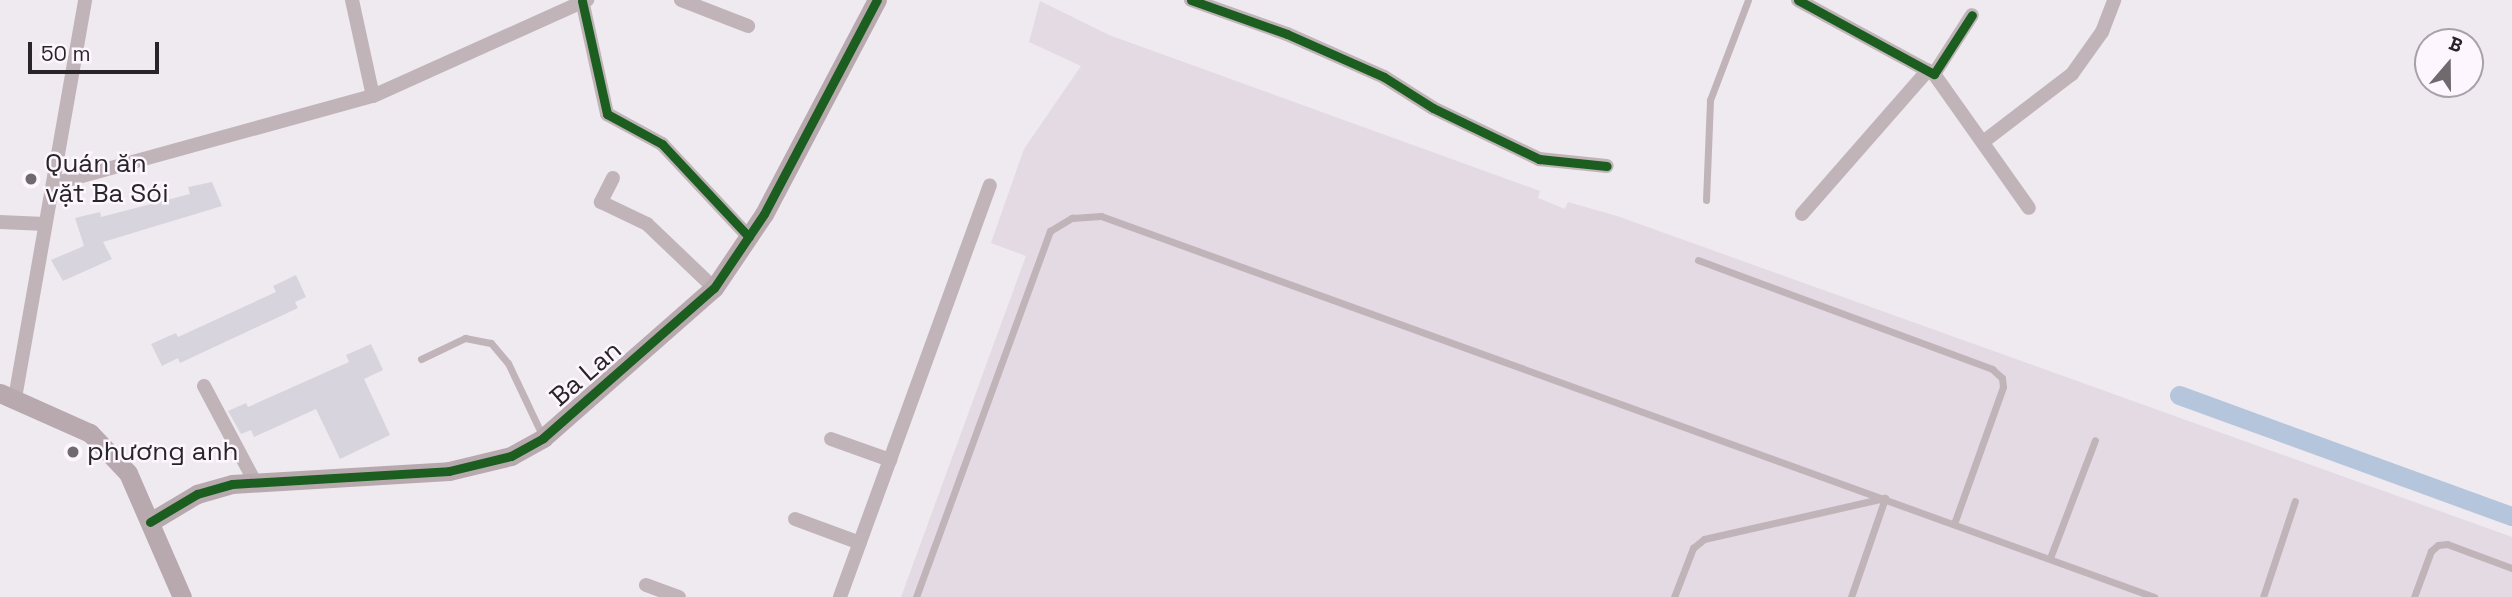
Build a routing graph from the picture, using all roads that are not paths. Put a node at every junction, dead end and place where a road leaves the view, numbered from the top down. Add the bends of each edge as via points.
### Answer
1 (85, 0) edge
2 (352, 0) edge
3 (681, 0) edge
4 (877, 0) edge
5 (1191, 0) edge
6 (1748, 0) edge
7 (1798, 0) edge
8 (2115, 0) edge
9 (584, 1) edge
10 (1972, 15) dead end
11 (748, 26) dead end
12 (1931, 72) junction
13 (373, 96) junction
14 (1983, 142) junction
15 (1607, 166) dead end
16 (613, 178) dead end
17 (53, 184) junction
18 (990, 185) dead end
19 (1706, 200) dead end
20 (2029, 208) dead end
21 (1801, 214) dead end
22 (0, 222) edge
23 (45, 225) junction
24 (750, 237) junction
25 (1698, 260) dead end
26 (714, 288) junction
27 (421, 359) dead end
28 (204, 386) dead end
29 (8, 396) edge
30 (543, 438) junction
31 (831, 439) dead end
32 (2095, 440) dead end
33 (890, 460) junction
34 (254, 480) junction
35 (1885, 498) junction
36 (2295, 501) dead end
37 (795, 519) dead end
38 (150, 522) junction
39 (1954, 524) junction
40 (860, 543) junction
41 (2050, 558) junction
42 (2512, 568) edge
43 (646, 585) dead end
44 (183, 597) edge
45 (679, 597) edge
46 (841, 597) edge
47 (916, 597) edge
48 (1674, 597) edge
49 (1851, 597) edge
50 (2154, 597) edge
51 (2263, 597) edge
52 (2414, 597) edge

1 - 17 street
2 - 13 street
3 - 11 street
4 - 24 street, Ba Lan
5 - 15 street via 1287,34 1384,78 1433,108 1539,159
6 - 19 lane via 1710,100
7 - 12 street
8 - 14 street via 2102,33 2071,74
9 - 13 street
9 - 24 street via 607,114 662,144
10 - 12 street
12 - 14 street
12 - 21 street
13 - 17 street
14 - 20 street
16 - 26 street via 601,202 648,224
17 - 23 street
18 - 33 street
22 - 23 street
23 - 29 street
24 - 26 street, Ba Lan
25 - 39 lane via 1992,369 2002,378 2003,387
26 - 30 street, Ba Lan
27 - 30 lane via 465,338 491,343 508,363
28 - 34 street
29 - 38 street via 90,433 128,473
30 - 34 street, Ba Lan via 512,456 449,471
31 - 33 street
32 - 41 lane
33 - 40 street
34 - 38 street, Ba Lan via 197,494
35 - 39 lane
35 - 47 lane via 1101,216 1072,218 1050,231
35 - 48 lane via 1704,539 1693,548
35 - 49 lane
36 - 51 lane
37 - 40 street
38 - 44 street
39 - 41 lane
40 - 46 street
41 - 50 lane
42 - 52 lane via 2447,544 2438,545 2431,551
43 - 45 street

